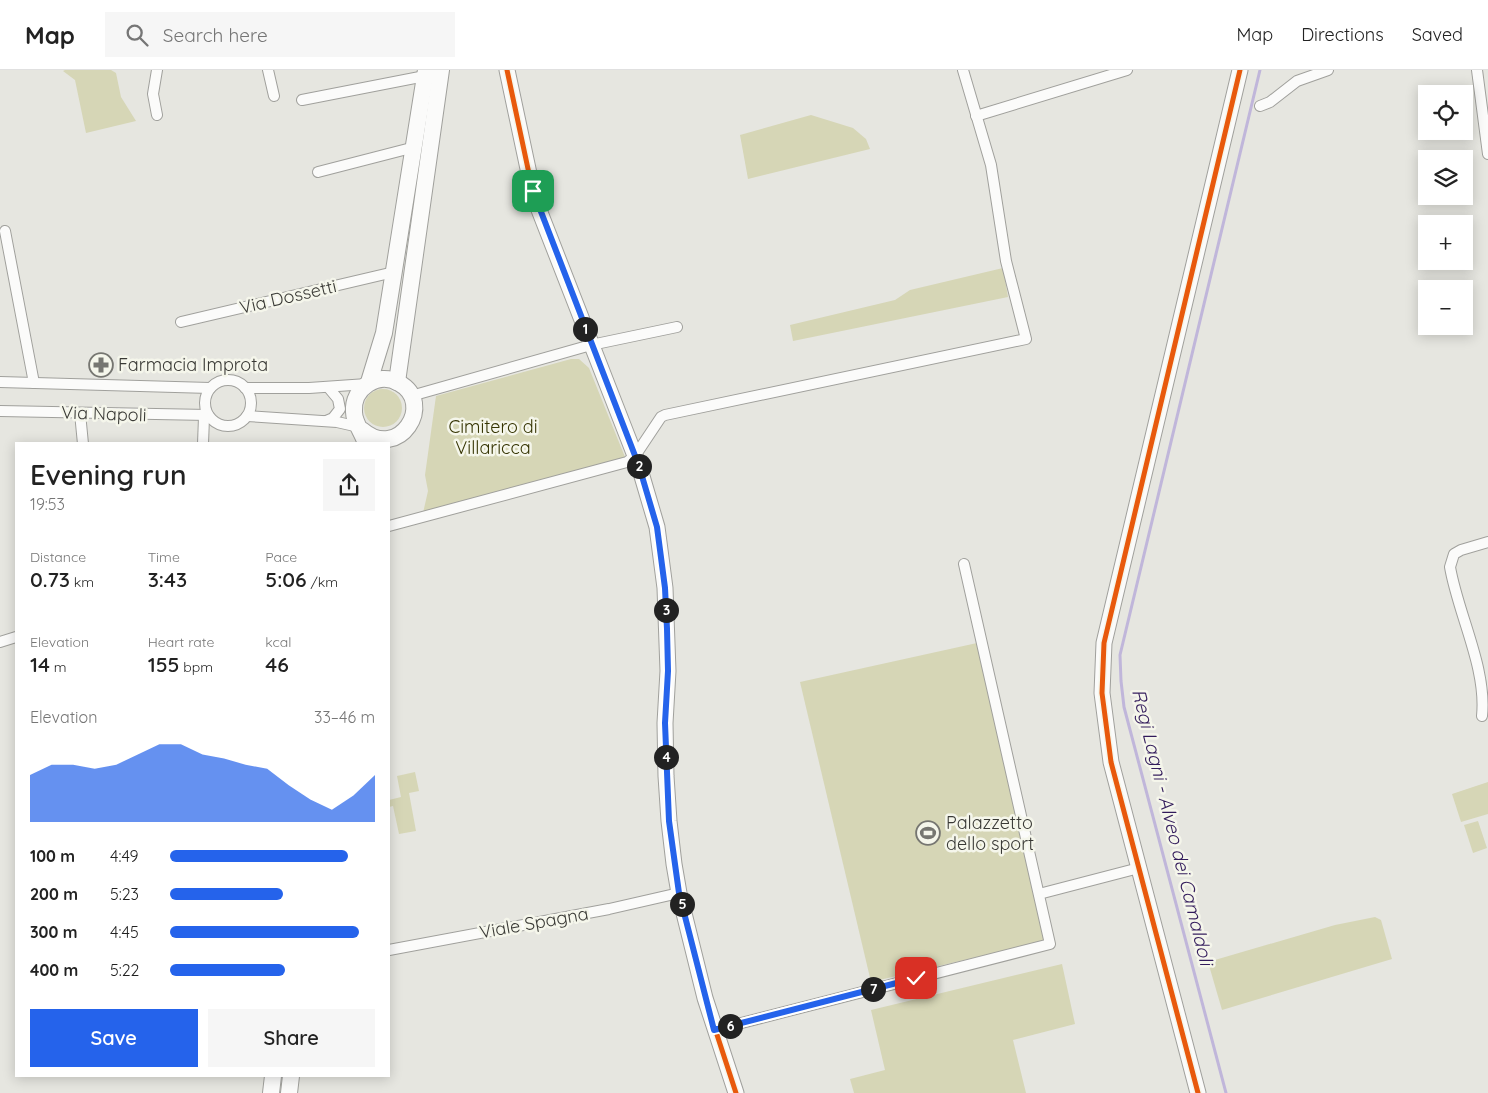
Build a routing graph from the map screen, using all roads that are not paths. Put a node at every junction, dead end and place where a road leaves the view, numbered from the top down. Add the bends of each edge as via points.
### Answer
1 (157, 70) edge
2 (268, 70) edge
3 (441, 70) edge
4 (507, 70) edge
5 (963, 70) edge
6 (1127, 70) edge
7 (1240, 70) edge
8 (1328, 70) edge
9 (1477, 70) edge
10 (426, 73) edge
11 (274, 96) dead end
12 (302, 100) dead end
13 (1260, 106) dead end
14 (158, 115) dead end
15 (976, 116) junction
16 (415, 147) junction
17 (1488, 154) edge
18 (318, 172) dead end
19 (5, 231) dead end
20 (394, 272) junction
21 (181, 322) dead end
22 (677, 327) dead end
23 (592, 345) junction
24 (0, 382) edge
25 (397, 382) junction
26 (34, 383) junction
27 (368, 383) junction
28 (328, 387) junction
29 (210, 388) junction
30 (245, 388) junction
31 (411, 396) junction
32 (0, 411) edge
33 (80, 413) junction
34 (206, 416) junction
35 (247, 416) junction
36 (325, 421) junction
37 (362, 434) edge
38 (83, 442) edge
39 (203, 442) edge
40 (385, 442) edge
41 (390, 444) edge
42 (635, 456) junction
43 (390, 526) edge
44 (1488, 542) edge
45 (964, 564) dead end
46 (15, 637) edge
47 (0, 642) edge
48 (1482, 716) dead end
49 (1139, 868) junction
50 (679, 893) junction
51 (1039, 894) junction
52 (390, 950) edge
53 (714, 1030) junction
54 (273, 1077) edge
55 (291, 1077) edge
56 (271, 1093) edge
57 (289, 1093) edge
58 (736, 1093) edge
59 (1198, 1093) edge

1 - 14 street via 153,94
2 - 11 street
3 - 25 main road
4 - 23 street via 534,197
5 - 15 street
6 - 15 street
7 - 49 street via 1104,643 1102,693 1111,762
8 - 13 street via 1297,81
9 - 17 street
10 - 12 street
10 - 16 main road
15 - 42 street via 991,166 1006,261 1026,339 665,415
16 - 18 street
16 - 20 main road
19 - 26 street
20 - 21 street, Via Dossetti
20 - 27 main road via 384,333
22 - 23 street
23 - 31 street
23 - 42 street
24 - 26 street, Via Napoli
25 - 27 main road via 380,379
25 - 31 main road
26 - 29 street, Via Napoli
27 - 28 street
27 - 37 main road via 354,401 354,417
28 - 30 street
28 - 36 street via 338,399 340,409 333,418
29 - 30 street via 215,383 228,380
29 - 34 street via 205,398
30 - 35 street via 250,399
31 - 41 main road via 414,412 411,422
32 - 33 street, Via Napoli
33 - 34 street, Via Napoli
33 - 38 street
34 - 35 street via 224,426 237,424
34 - 39 street
35 - 36 street
36 - 37 street
37 - 40 main road
42 - 43 street via 627,462
42 - 50 street via 657,527 665,588 668,671 666,776
44 - 48 street via 1454,554 1450,567 1475,654 1484,704
45 - 51 street
46 - 47 street
49 - 51 street
49 - 59 street
50 - 52 street, Viale Spagna via 608,910
50 - 53 street
51 - 53 street via 1050,944
53 - 58 street
54 - 56 main road
55 - 57 main road

